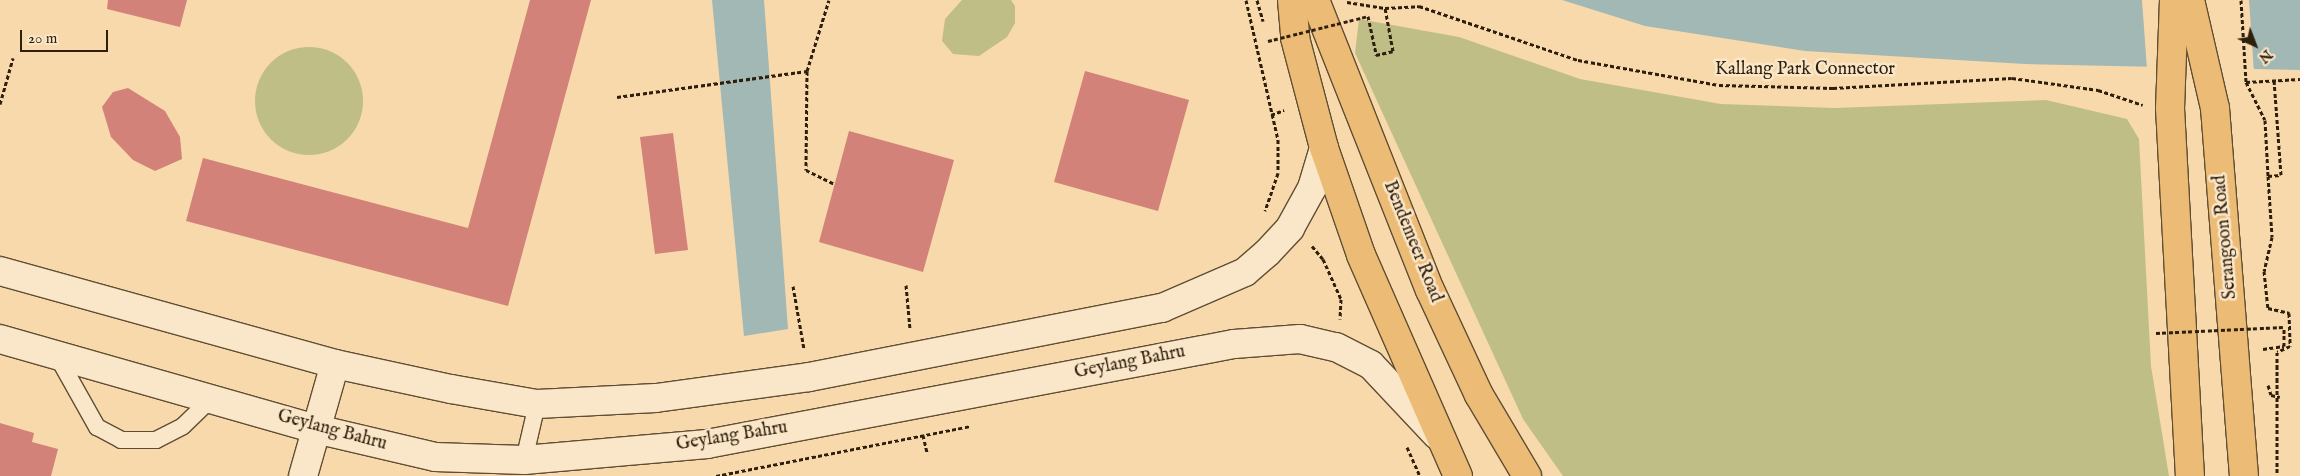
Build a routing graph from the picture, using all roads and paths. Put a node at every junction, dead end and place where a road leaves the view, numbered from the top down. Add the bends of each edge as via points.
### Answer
1 (829, 0) edge
2 (1246, 0) edge
3 (1292, 0) edge
4 (1315, 0) edge
5 (1344, 0) edge
6 (2174, 0) edge
7 (2190, 0) edge
8 (2241, 0) edge
9 (1385, 8) junction
10 (1268, 41) dead end
11 (13, 58) dead end
12 (807, 71) junction
13 (2274, 80) junction
14 (2300, 80) edge
15 (2246, 82) junction
16 (617, 97) dead end
17 (0, 104) edge
18 (2159, 108) junction
19 (1284, 111) dead end
20 (1271, 115) junction
21 (1324, 148) junction
22 (2268, 176) junction
23 (835, 184) dead end
24 (1290, 228) junction
25 (0, 271) edge
26 (906, 285) dead end
27 (793, 286) dead end
28 (2156, 333) dead end
29 (0, 339) edge
30 (1336, 347) junction
31 (56, 354) junction
32 (2264, 355) dead end
33 (913, 357) junction
34 (336, 364) junction
35 (809, 377) junction
36 (2266, 379) dead end
37 (2280, 397) junction
38 (212, 398) junction
39 (537, 404) junction
40 (316, 429) junction
41 (1437, 435) junction
42 (923, 436) dead end
43 (927, 452) dead end
44 (524, 460) junction
45 (303, 476) edge
46 (1458, 476) edge
47 (1527, 476) edge
48 (2190, 476) edge
49 (2244, 476) edge
50 (2277, 476) edge

1 - 12 path
2 - 20 path
3 - 21 main road via 1295,38
4 - 47 main road, Bendemeer Road via 1430,290 1479,395
5 - 9 path, Kallang Park Connector
6 - 18 main road
7 - 49 main road, Serangoon Road via 2215,108
8 - 15 path
9 - 10 path, bridge via 1393,51 1376,55 1368,16
9 - 18 path, Kallang Park Connector via 1419,6 1578,60 1726,86 1833,88 2012,78 2098,90
11 - 17 path
12 - 16 path
12 - 23 path via 806,170
13 - 14 path
13 - 15 path
13 - 22 path via 2280,175
15 - 22 path via 2265,120
18 - 48 main road
19 - 20 path
20 - 24 path via 1278,140 1278,173 1264,210
21 - 24 main road via 1312,188
21 - 41 main road via 1361,255
22 - 37 path via 2272,237 2264,271 2268,308 2289,314 2290,346 2277,352
24 - 30 path via 1323,259 1341,299
24 - 33 main road via 1245,272 1162,308
25 - 34 main road
26 - 33 path
27 - 35 path
28 - 32 path, bridge via 2284,328 2284,346 2263,348
29 - 31 main road, Geylang Bahru
30 - 41 main road, Geylang Bahru via 1371,365
30 - 44 main road, Geylang Bahru via 1300,339 1234,344 707,444
31 - 38 main road, Geylang Bahru
31 - 38 lane via 97,426 121,440 156,440 183,426
33 - 35 main road
34 - 39 main road
34 - 40 main road
35 - 39 main road via 656,398
36 - 37 path via 2271,395
37 - 50 path via 2274,417
38 - 40 main road, Geylang Bahru
39 - 44 lane
40 - 44 main road, Geylang Bahru via 435,457
40 - 45 main road
41 - 46 main road
42 - 43 path

